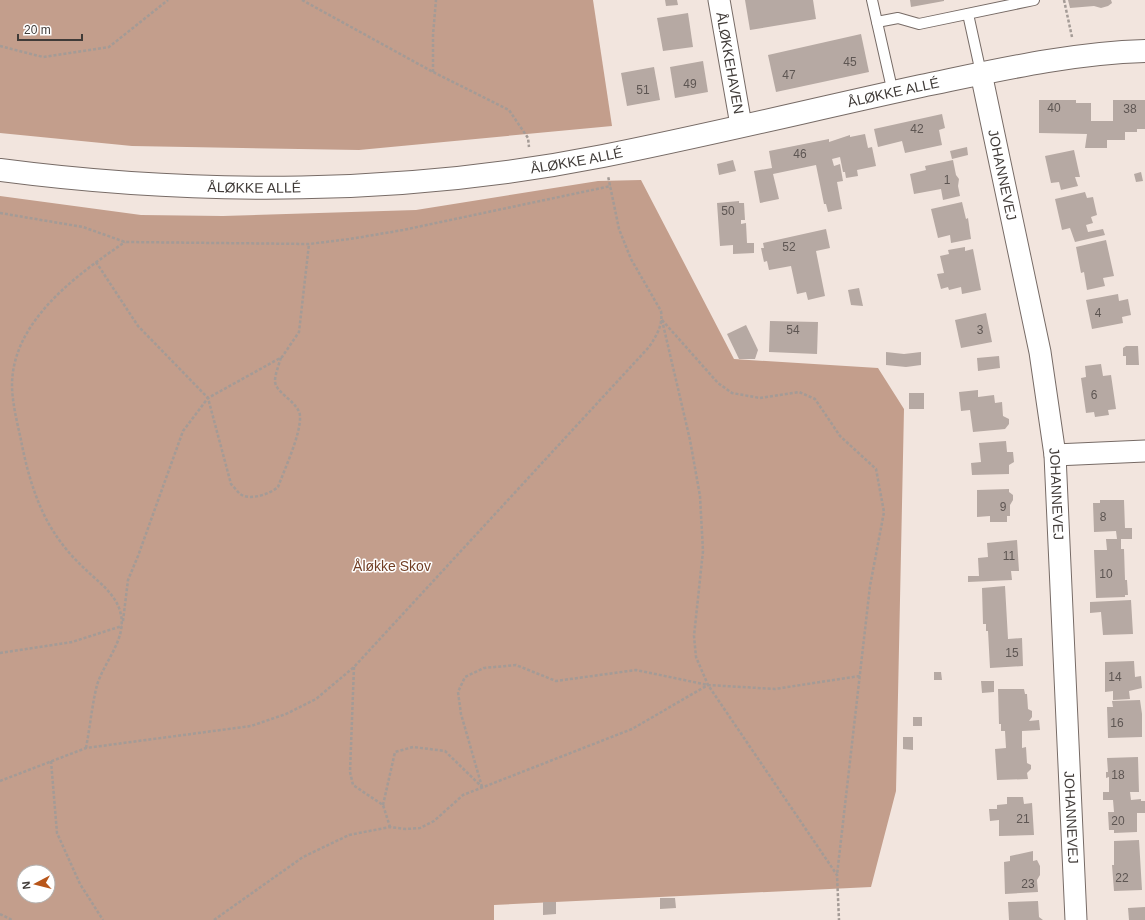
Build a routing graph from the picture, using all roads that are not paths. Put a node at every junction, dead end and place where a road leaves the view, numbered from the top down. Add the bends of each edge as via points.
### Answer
1 (719, 0) edge
2 (872, 0) edge
3 (1034, 0) edge
4 (968, 14) junction
5 (877, 22) junction
6 (1145, 51) edge
7 (981, 74) junction
8 (893, 92) junction
9 (741, 125) junction
10 (0, 170) edge
11 (1145, 451) edge
12 (1055, 455) junction
13 (1076, 920) edge

1 - 9 street, ÅLØKKEHAVEN
2 - 5 lane
3 - 4 lane
4 - 5 lane via 919,24 898,18
4 - 7 lane
5 - 8 lane
6 - 7 street, ÅLØKKE ALLÉ via 1076,57
7 - 8 street, ÅLØKKE ALLÉ
7 - 12 street, JOHANNEVEJ via 1040,352
8 - 9 street, ÅLØKKE ALLÉ
9 - 10 street, ÅLØKKE ALLÉ via 604,156 532,168 311,188 182,187 61,178
11 - 12 street
12 - 13 street, JOHANNEVEJ

